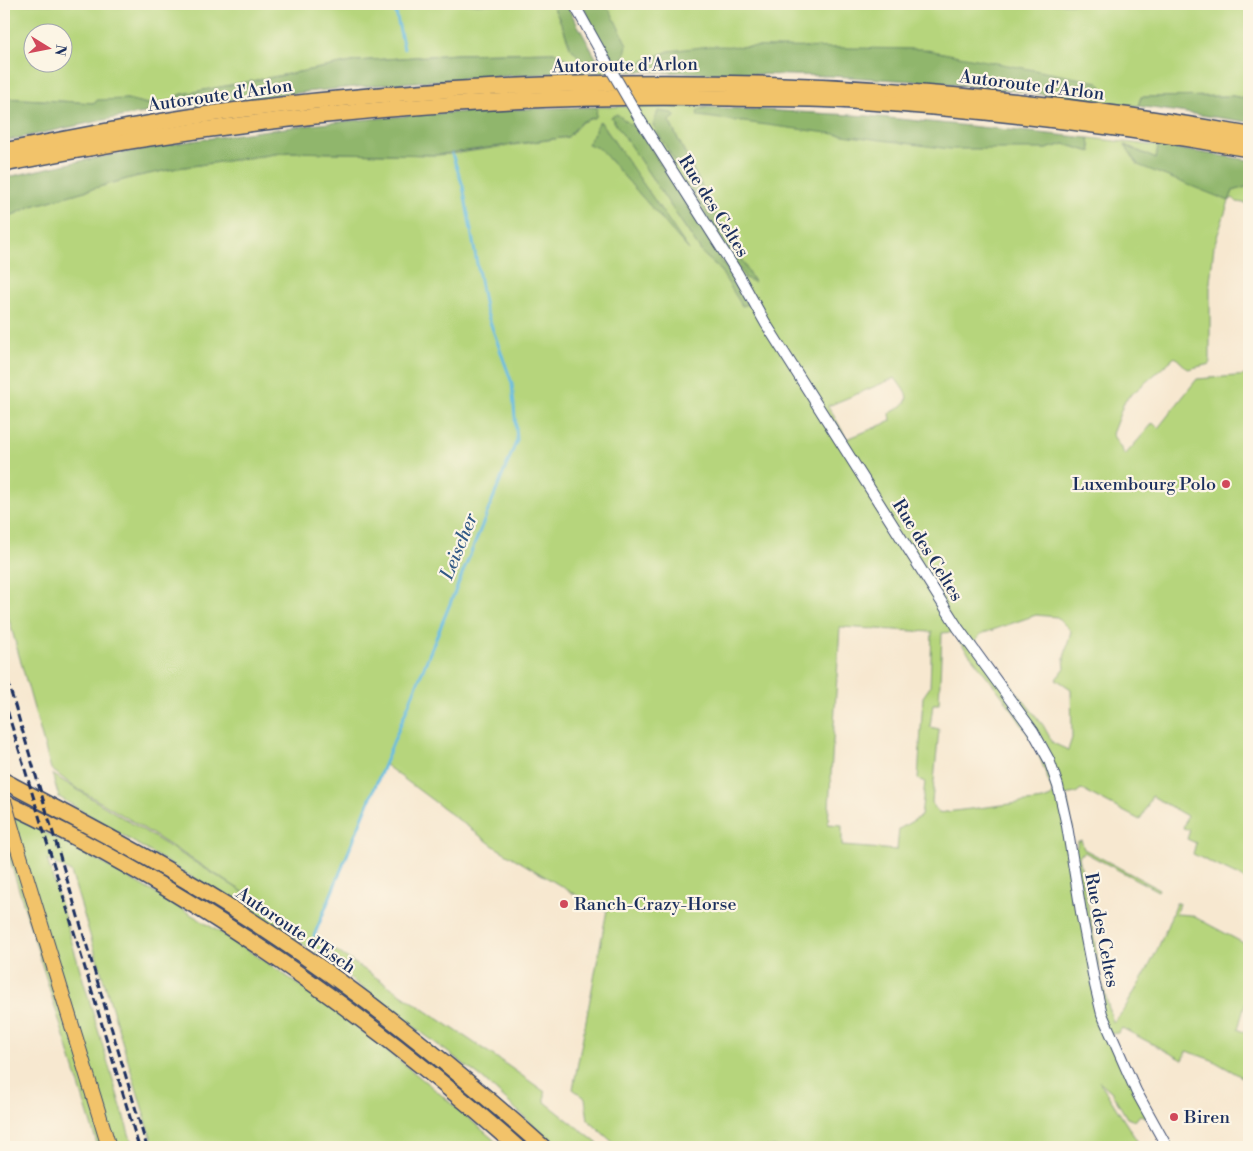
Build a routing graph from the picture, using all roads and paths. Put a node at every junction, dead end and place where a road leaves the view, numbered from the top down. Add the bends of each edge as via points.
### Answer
1 (574, 4) edge
2 (1249, 135) edge
3 (1249, 148) edge
4 (4, 151) edge
5 (4, 164) edge
6 (4, 781) edge
7 (4, 801) edge
8 (109, 1147) edge
9 (517, 1147) edge
10 (542, 1147) edge
11 (1167, 1147) edge

1 - 11 street, Rue des Celtes, bridge via 642,123 772,333 958,628 1033,730 1049,760 1067,826 1102,1014 1136,1091
2 - 4 highway, Autoroute d'Arlon via 1009,100 944,94 696,82 589,83 472,88 246,109 116,129
3 - 5 highway, Autoroute d'Arlon via 1117,127 942,108 834,100 590,97 351,112 181,132
6 - 10 highway, Autoroute d'Esch via 191,883 278,938 410,1033
7 - 8 main road, bridge
7 - 9 highway, Autoroute d'Esch via 147,877 268,953 394,1043

